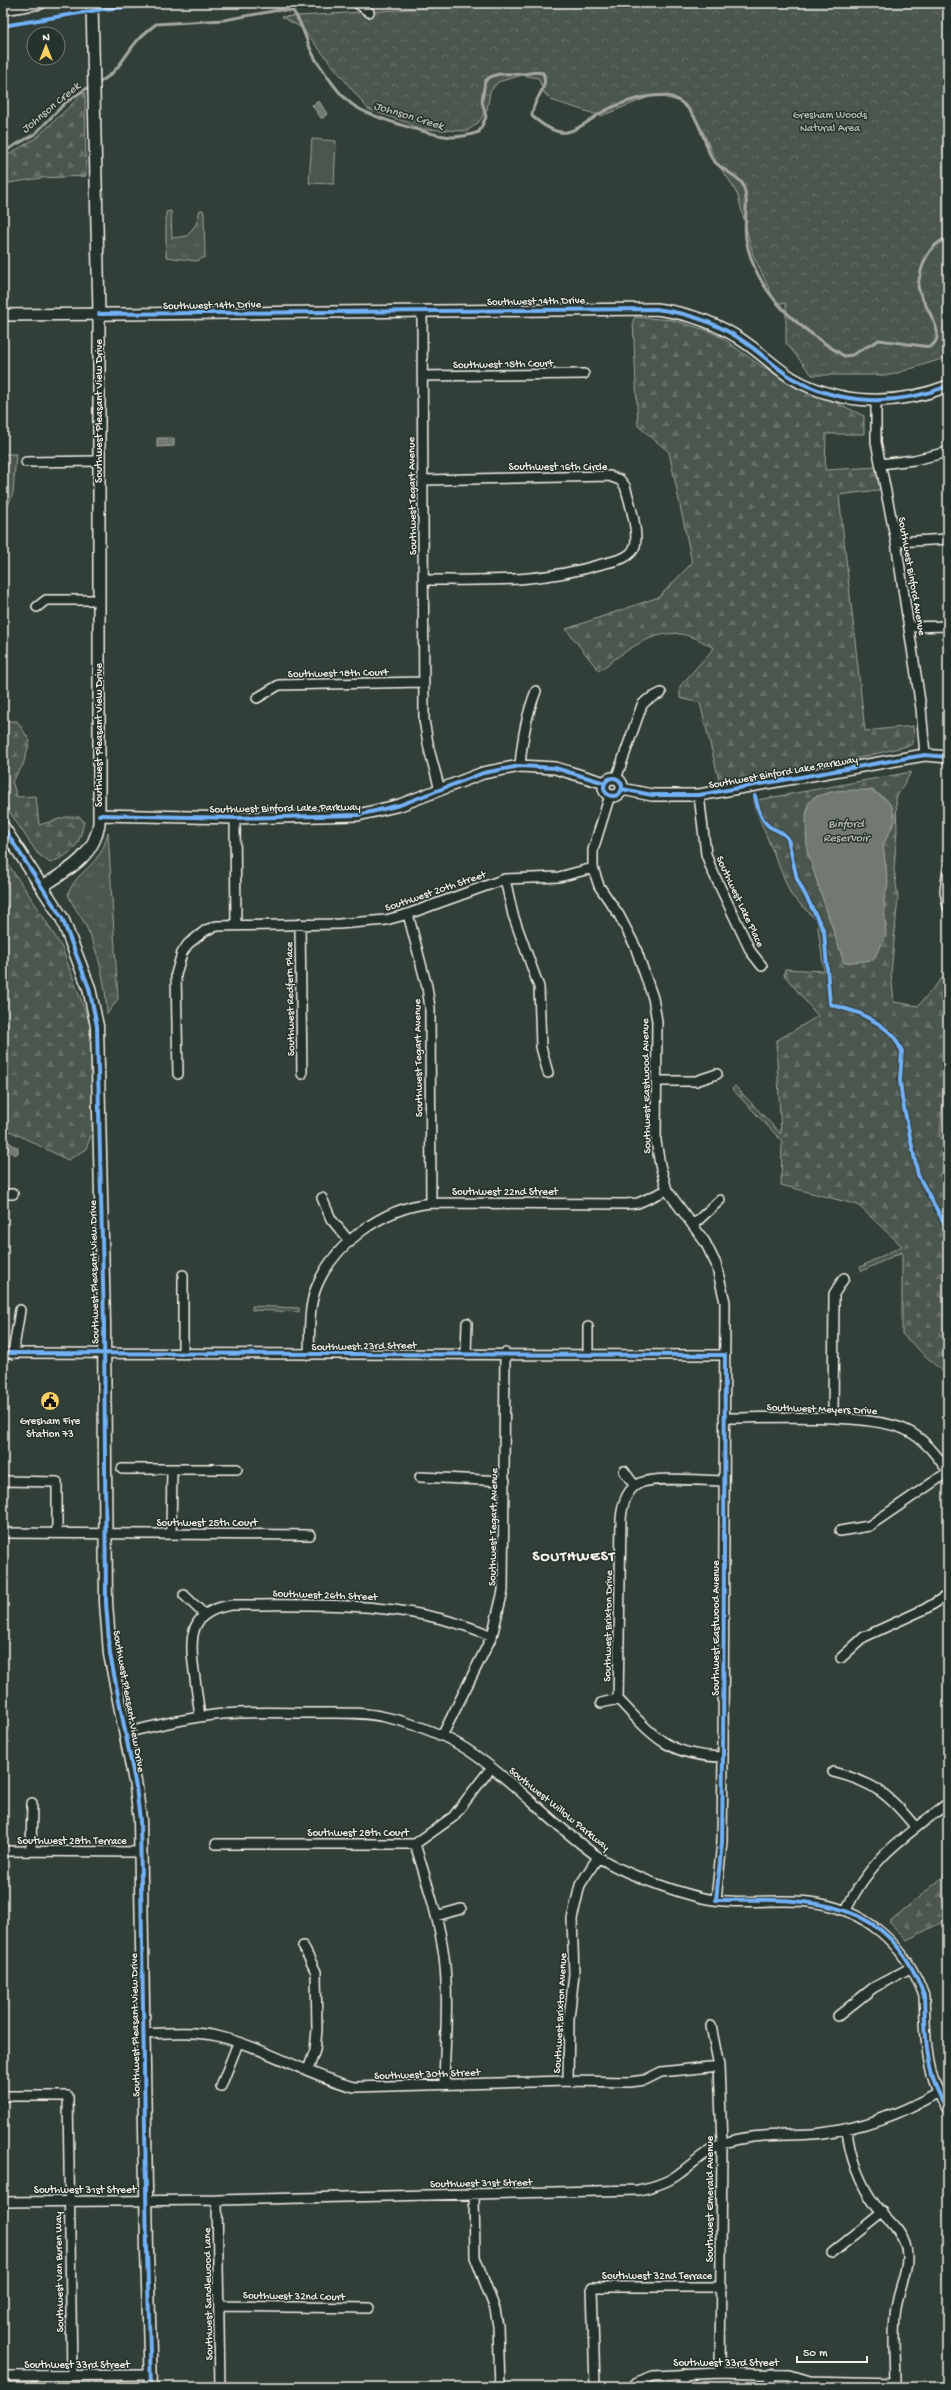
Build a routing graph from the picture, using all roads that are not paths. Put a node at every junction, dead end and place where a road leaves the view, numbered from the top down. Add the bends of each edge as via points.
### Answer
1 (41, 3) edge
2 (92, 3) edge
3 (357, 3) edge
4 (3, 9) edge
5 (369, 12) dead end
6 (422, 310) junction
7 (99, 314) junction
8 (3, 315) edge
9 (584, 374) dead end
10 (422, 376) junction
11 (948, 386) edge
12 (876, 400) junction
13 (948, 452) edge
14 (97, 461) junction
15 (26, 462) dead end
16 (880, 464) junction
17 (423, 480) junction
18 (948, 539) edge
19 (896, 542) junction
20 (424, 580) junction
21 (98, 600) junction
22 (37, 607) dead end
23 (910, 626) junction
24 (948, 626) edge
25 (424, 682) junction
26 (536, 691) dead end
27 (661, 693) dead end
28 (257, 698) dead end
29 (926, 756) junction
30 (948, 757) edge
31 (520, 766) junction
32 (616, 779) junction
33 (605, 783) junction
34 (622, 789) junction
35 (440, 790) junction
36 (610, 795) junction
37 (699, 795) junction
38 (235, 818) junction
39 (99, 819) junction
40 (3, 827) edge
41 (593, 868) junction
42 (948, 868) edge
43 (505, 879) junction
44 (43, 886) junction
45 (948, 908) edge
46 (408, 914) junction
47 (300, 924) junction
48 (236, 925) junction
49 (762, 966) dead end
50 (548, 1073) dead end
51 (178, 1074) dead end
52 (302, 1074) dead end
53 (717, 1074) dead end
54 (656, 1081) junction
55 (667, 1190) junction
56 (322, 1198) dead end
57 (720, 1200) dead end
58 (431, 1203) junction
59 (693, 1225) junction
60 (350, 1242) junction
61 (183, 1275) dead end
62 (844, 1278) dead end
63 (20, 1310) dead end
64 (467, 1323) dead end
65 (588, 1327) dead end
66 (3, 1353) edge
67 (466, 1353) junction
68 (505, 1353) junction
69 (14, 1354) junction
70 (104, 1354) junction
71 (183, 1354) junction
72 (588, 1354) junction
73 (309, 1355) junction
74 (725, 1355) junction
75 (724, 1418) junction
76 (833, 1418) junction
77 (122, 1469) dead end
78 (172, 1469) junction
79 (237, 1469) dead end
80 (624, 1471) dead end
81 (948, 1472) edge
82 (420, 1477) dead end
83 (3, 1481) edge
84 (505, 1481) junction
85 (724, 1481) junction
86 (635, 1486) junction
87 (840, 1531) dead end
88 (3, 1533) edge
89 (57, 1533) junction
90 (171, 1533) junction
91 (104, 1534) junction
92 (310, 1535) dead end
93 (184, 1595) dead end
94 (948, 1595) edge
95 (204, 1614) junction
96 (492, 1636) junction
97 (842, 1658) dead end
98 (618, 1699) junction
99 (601, 1703) dead end
100 (200, 1717) junction
101 (125, 1733) junction
102 (442, 1736) junction
103 (723, 1757) junction
104 (491, 1768) junction
105 (833, 1772) dead end
106 (32, 1803) dead end
107 (948, 1803) edge
108 (916, 1828) junction
109 (216, 1844) dead end
110 (415, 1844) junction
111 (31, 1851) junction
112 (3, 1852) edge
113 (141, 1852) junction
114 (598, 1857) junction
115 (716, 1900) junction
116 (461, 1909) dead end
117 (846, 1910) junction
118 (436, 1916) junction
119 (303, 1946) dead end
120 (910, 1968) junction
121 (838, 2016) dead end
122 (711, 2026) dead end
123 (143, 2034) junction
124 (238, 2043) junction
125 (719, 2066) junction
126 (308, 2070) junction
127 (568, 2081) junction
128 (444, 2084) junction
129 (221, 2086) dead end
130 (937, 2093) junction
131 (3, 2096) edge
132 (948, 2110) edge
133 (847, 2129) junction
134 (722, 2144) junction
135 (474, 2194) junction
136 (217, 2200) junction
137 (69, 2201) junction
138 (146, 2201) junction
139 (3, 2202) edge
140 (883, 2212) junction
141 (832, 2253) dead end
142 (722, 2287) junction
143 (219, 2306) junction
144 (369, 2308) dead end
145 (720, 2373) junction
146 (771, 2373) junction
147 (683, 2374) junction
148 (3, 2376) edge
149 (72, 2376) junction
150 (151, 2381) edge
151 (895, 2385) edge
152 (220, 2387) edge
153 (500, 2387) edge
154 (595, 2387) edge
155 (632, 2387) edge
156 (683, 2387) edge
157 (770, 2387) edge

1 - 4 street
2 - 7 street, Southwest Pleasant View Drive
3 - 5 street
6 - 7 street, Southwest 14th Drive
6 - 10 street, Southwest Tegart Avenue
6 - 12 street, Southwest 14th Drive via 638,308 668,311 692,316 726,331 747,343 783,372 811,387 846,398
7 - 8 street, Southwest 14th Drive
7 - 14 street, Southwest Pleasant View Drive
9 - 10 street, Southwest 15th Court
10 - 17 street, Southwest Tegart Avenue
11 - 12 street, Southwest 14th Drive via 907,398
12 - 16 street, Southwest Binford Avenue via 876,442
13 - 16 street
14 - 15 street
14 - 21 street, Southwest Pleasant View Drive
16 - 19 street, Southwest Binford Avenue
17 - 20 street, Southwest Tegart Avenue
17 - 20 street, Southwest 16th Circle via 609,476 620,480 625,486 636,536 635,545 628,556 569,574 513,580
18 - 19 street
19 - 23 street, Southwest Binford Avenue
20 - 25 street, Southwest Tegart Avenue
21 - 22 street via 46,600
21 - 39 street, Southwest Pleasant View Drive
23 - 24 street
23 - 29 street, Southwest Binford Avenue
25 - 28 street, Southwest 18th Court via 279,685
25 - 35 street, Southwest Tegart Avenue via 426,736
26 - 31 street via 529,707
27 - 32 street via 646,700 642,705
29 - 30 street, Southwest Binford Lake Parkway
29 - 37 street, Southwest Binford Lake Parkway
31 - 33 street, Southwest Binford Lake Parkway via 555,768
31 - 35 street, Southwest Binford Lake Parkway via 483,773
32 - 33 street via 610,779
32 - 34 street via 621,783
33 - 36 street via 604,789
34 - 36 street via 617,795
34 - 37 street, Southwest Binford Lake Parkway via 652,796
35 - 38 street, Southwest Binford Lake Parkway via 387,810 358,816
36 - 41 street via 594,846
37 - 49 street, Southwest Lake Place via 710,868 750,952
38 - 39 street, Southwest Binford Lake Parkway
38 - 48 street
39 - 44 street, Southwest Pleasant View Drive via 93,844 84,857
40 - 44 main road
41 - 43 street, Southwest 20th Street via 559,878
41 - 54 street, Southwest Eastwood Avenue via 599,886 619,915 635,946 653,998 657,1022
42 - 45 street via 945,891
43 - 46 street, Southwest 20th Street
43 - 50 street via 513,915 539,987 541,1047
44 - 70 main road, Southwest Pleasant View Drive via 62,918 75,948 89,988 97,1026
46 - 47 street, Southwest 20th Street via 360,923
46 - 58 street, Southwest Tegart Avenue via 430,1008
47 - 48 street, Southwest 20th Street
47 - 52 street, Southwest Redfern Place
48 - 51 street, Southwest 20th Street via 216,926 196,936 188,944 178,963
53 - 54 street via 696,1082
54 - 55 street, Southwest Eastwood Avenue via 656,1141
55 - 58 street, Southwest 22nd Street via 638,1203 626,1204
55 - 59 street, Southwest Eastwood Avenue
56 - 60 street via 332,1219
57 - 59 street
58 - 60 street, Southwest 22nd Street via 390,1212
59 - 74 street, Southwest Eastwood Avenue via 720,1275 725,1302
60 - 73 street, Southwest 22nd Street via 326,1269 316,1288 311,1308
61 - 71 street
62 - 76 street via 834,1294
63 - 69 street
64 - 67 street
65 - 72 street
66 - 69 street, Southwest 23rd Street
67 - 68 street, Southwest 23rd Street
67 - 73 street, Southwest 23rd Street
68 - 72 street, Southwest 23rd Street
68 - 84 street, Southwest Tegart Avenue
69 - 70 street, Southwest 23rd Street
70 - 71 street, Southwest 23rd Street
70 - 91 main road, Southwest Pleasant View Drive
71 - 73 street, Southwest 23rd Street
72 - 74 street, Southwest 23rd Street
74 - 75 street, Southwest Eastwood Avenue
75 - 76 street, Southwest Meyers Drive
75 - 85 street, Southwest Eastwood Avenue
76 - 81 street, Southwest Meyers Drive via 885,1423 909,1431 932,1449
77 - 78 street
78 - 79 street
78 - 90 street
80 - 86 street
81 - 87 street via 869,1526
82 - 84 street
83 - 89 street via 57,1482
84 - 96 street, Southwest Tegart Avenue via 503,1591
85 - 86 street via 659,1480
85 - 103 street, Southwest Eastwood Avenue
86 - 98 street, Southwest Brixton Drive via 625,1499 621,1513
88 - 89 street, Southwest 25th Court
89 - 91 street, Southwest 25th Court
90 - 91 street, Southwest 25th Court
90 - 92 street, Southwest 25th Court
91 - 101 main road, Southwest Pleasant View Drive via 108,1637
93 - 95 street
94 - 97 street via 925,1609 864,1637
95 - 96 street, Southwest 26th Street via 221,1606 232,1605 355,1605 452,1621
95 - 100 street via 192,1633 191,1646
96 - 102 street, Southwest Tegart Avenue
98 - 99 street
98 - 103 street via 666,1744 698,1756
100 - 101 street, Southwest Willow Parkway
100 - 102 street, Southwest Willow Parkway via 256,1712 356,1714 407,1722
101 - 113 main road, Southwest Pleasant View Drive via 138,1797
102 - 104 street, Southwest Willow Parkway via 474,1754
103 - 115 street, Southwest Eastwood Avenue via 722,1842
104 - 110 street, Southwest 28th Court via 452,1817
104 - 114 street, Southwest Willow Parkway
105 - 108 street via 862,1780 880,1790
106 - 111 street
107 - 108 street
108 - 117 street via 887,1851 868,1872 857,1887
109 - 110 street, Southwest 28th Court
110 - 118 street
111 - 112 street, Southwest 28th Terrace
111 - 113 street, Southwest 28th Terrace
113 - 123 main road, Southwest Pleasant View Drive
114 - 115 street, Southwest Willow Parkway via 650,1882 679,1892
114 - 127 street, Southwest Brixton Avenue via 580,1885 572,1919 574,1974 569,2018
115 - 117 street, Southwest Willow Parkway via 808,1902
116 - 118 street
117 - 120 street, Southwest Willow Parkway via 879,1929 902,1954
118 - 128 street via 446,1978
119 - 126 street via 316,1972 317,2030 315,2050
120 - 121 street via 873,1988
120 - 130 street, Southwest Willow Parkway via 924,1996 926,2045
122 - 125 street, Southwest Emerald Avenue
123 - 124 street, Southwest 30th Street via 202,2034
123 - 138 main road, Southwest Pleasant View Drive
124 - 126 street, Southwest 30th Street
124 - 129 street
125 - 127 street, Southwest 30th Street via 661,2072 645,2080 630,2082
125 - 134 street, Southwest Emerald Avenue
126 - 128 street, Southwest 30th Street via 354,2087
127 - 128 street, Southwest 30th Street
130 - 132 street, Southwest Willow Parkway
130 - 133 street, Southwest 31st Street via 896,2113
131 - 137 street, Southwest Van Buren Way via 68,2096
133 - 134 street, Southwest 31st Street via 756,2137
133 - 140 street via 852,2159 869,2195
134 - 135 street, Southwest 31st Street via 698,2157 680,2174 638,2190
134 - 142 street, Southwest Emerald Avenue
135 - 136 street, Southwest 31st Street
135 - 153 street via 475,2256 496,2314
136 - 138 street, Southwest 31st Street
136 - 143 street, Southwest Sandlewood Lane
137 - 138 street, Southwest 31st Street
137 - 139 street, Southwest 31st Street
137 - 149 street, Southwest Van Buren Way
138 - 150 main road, Southwest Pleasant View Drive
140 - 141 street
140 - 151 street via 897,2228 906,2245 906,2265 896,2307
142 - 145 street, Southwest Emerald Avenue
142 - 154 street, Southwest 32nd Terrace via 592,2287
143 - 144 street, Southwest 32nd Court
143 - 152 street, Southwest Sandlewood Lane
145 - 146 street, Southwest 33rd Street
145 - 147 street, Southwest 33rd Street
146 - 151 street, Southwest 33rd Street via 810,2381
146 - 157 street
147 - 155 street, Southwest 33rd Street via 653,2376 637,2382
147 - 156 street
148 - 149 street, Southwest 33rd Street
149 - 150 street, Southwest 33rd Street

